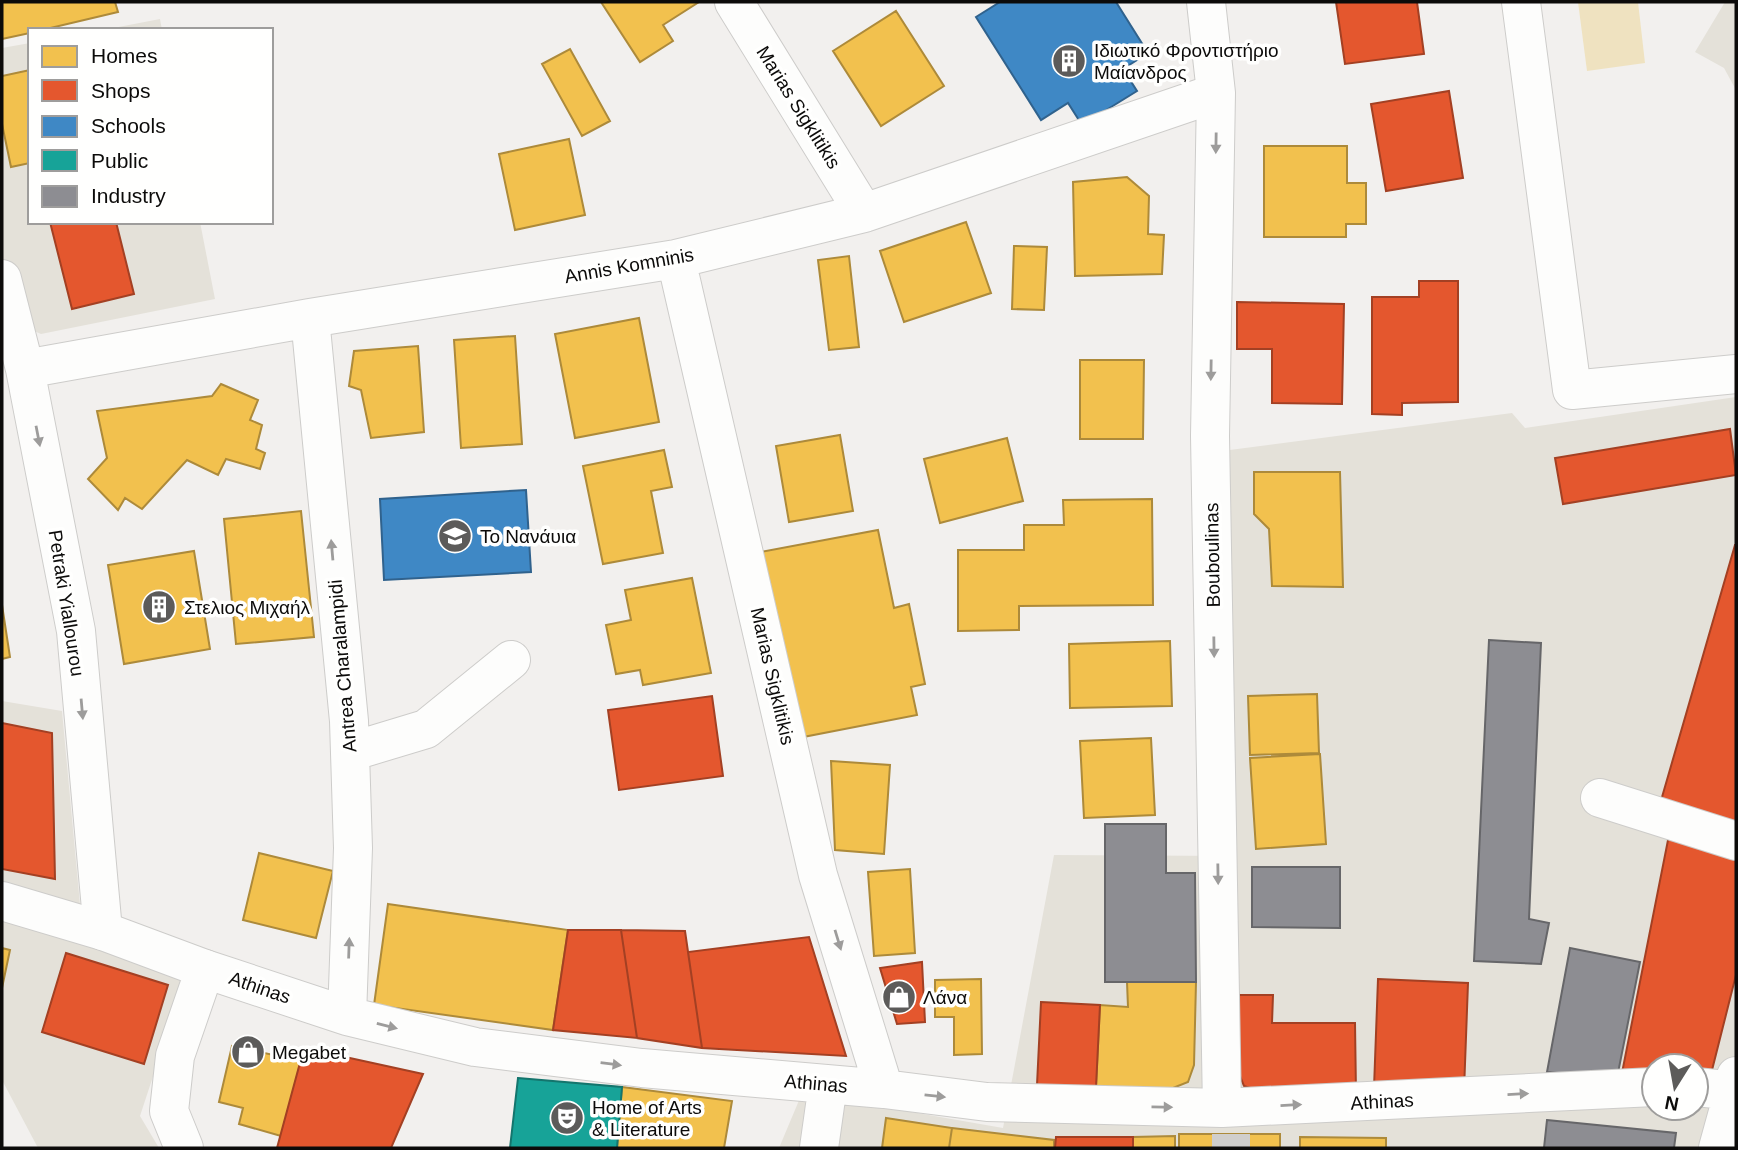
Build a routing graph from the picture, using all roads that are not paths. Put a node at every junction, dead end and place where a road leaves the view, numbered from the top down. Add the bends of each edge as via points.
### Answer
1 (734, 2) edge
2 (1206, 2) edge
3 (1521, 2) edge
4 (1216, 93) junction
5 (864, 213) junction
6 (676, 259) junction
7 (2, 279) edge
8 (310, 318) junction
9 (25, 369) junction
10 (1736, 374) edge
11 (511, 660) dead end
12 (349, 752) junction
13 (1600, 798) dead end
14 (1736, 841) edge
15 (2, 901) edge
16 (103, 931) junction
17 (205, 969) junction
18 (347, 1016) junction
19 (828, 1084) junction
20 (1735, 1086) edge
21 (1710, 1087) edge
22 (884, 1088) junction
23 (1640, 1088) edge
24 (1222, 1108) junction
25 (184, 1148) edge
26 (819, 1148) edge
27 (1718, 1148) edge

1 - 5 street, Marias Sigklitikis
2 - 4 street, Bouboulinas
3 - 10 street via 1572,390
4 - 5 street, Annis Komninis
4 -> 24 street, Bouboulinas via 1210,436
5 - 6 street, Annis Komninis
6 - 8 street, Annis Komninis
6 -> 22 street, Marias Sigklitikis via 818,875
7 - 9 street, Petraki Yiallourou
8 - 9 street, Annis Komninis
12 -> 8 street, Antrea Charalampidi
9 -> 16 street, Petraki Yiallourou via 76,631
11 - 12 street via 426,729
18 -> 12 street, Antrea Charalampidi via 354,848
13 - 14 street
15 - 16 street, Athinas
16 - 17 street, Athinas
17 - 18 street, Athinas
17 - 25 street via 175,1056 169,1111
18 -> 19 street, Athinas via 475,1047
19 - 22 street, Athinas
19 - 26 street
20 - 21 street
20 - 27 street
22 -> 24 street, Athinas via 987,1102
24 -> 23 street, Athinas

